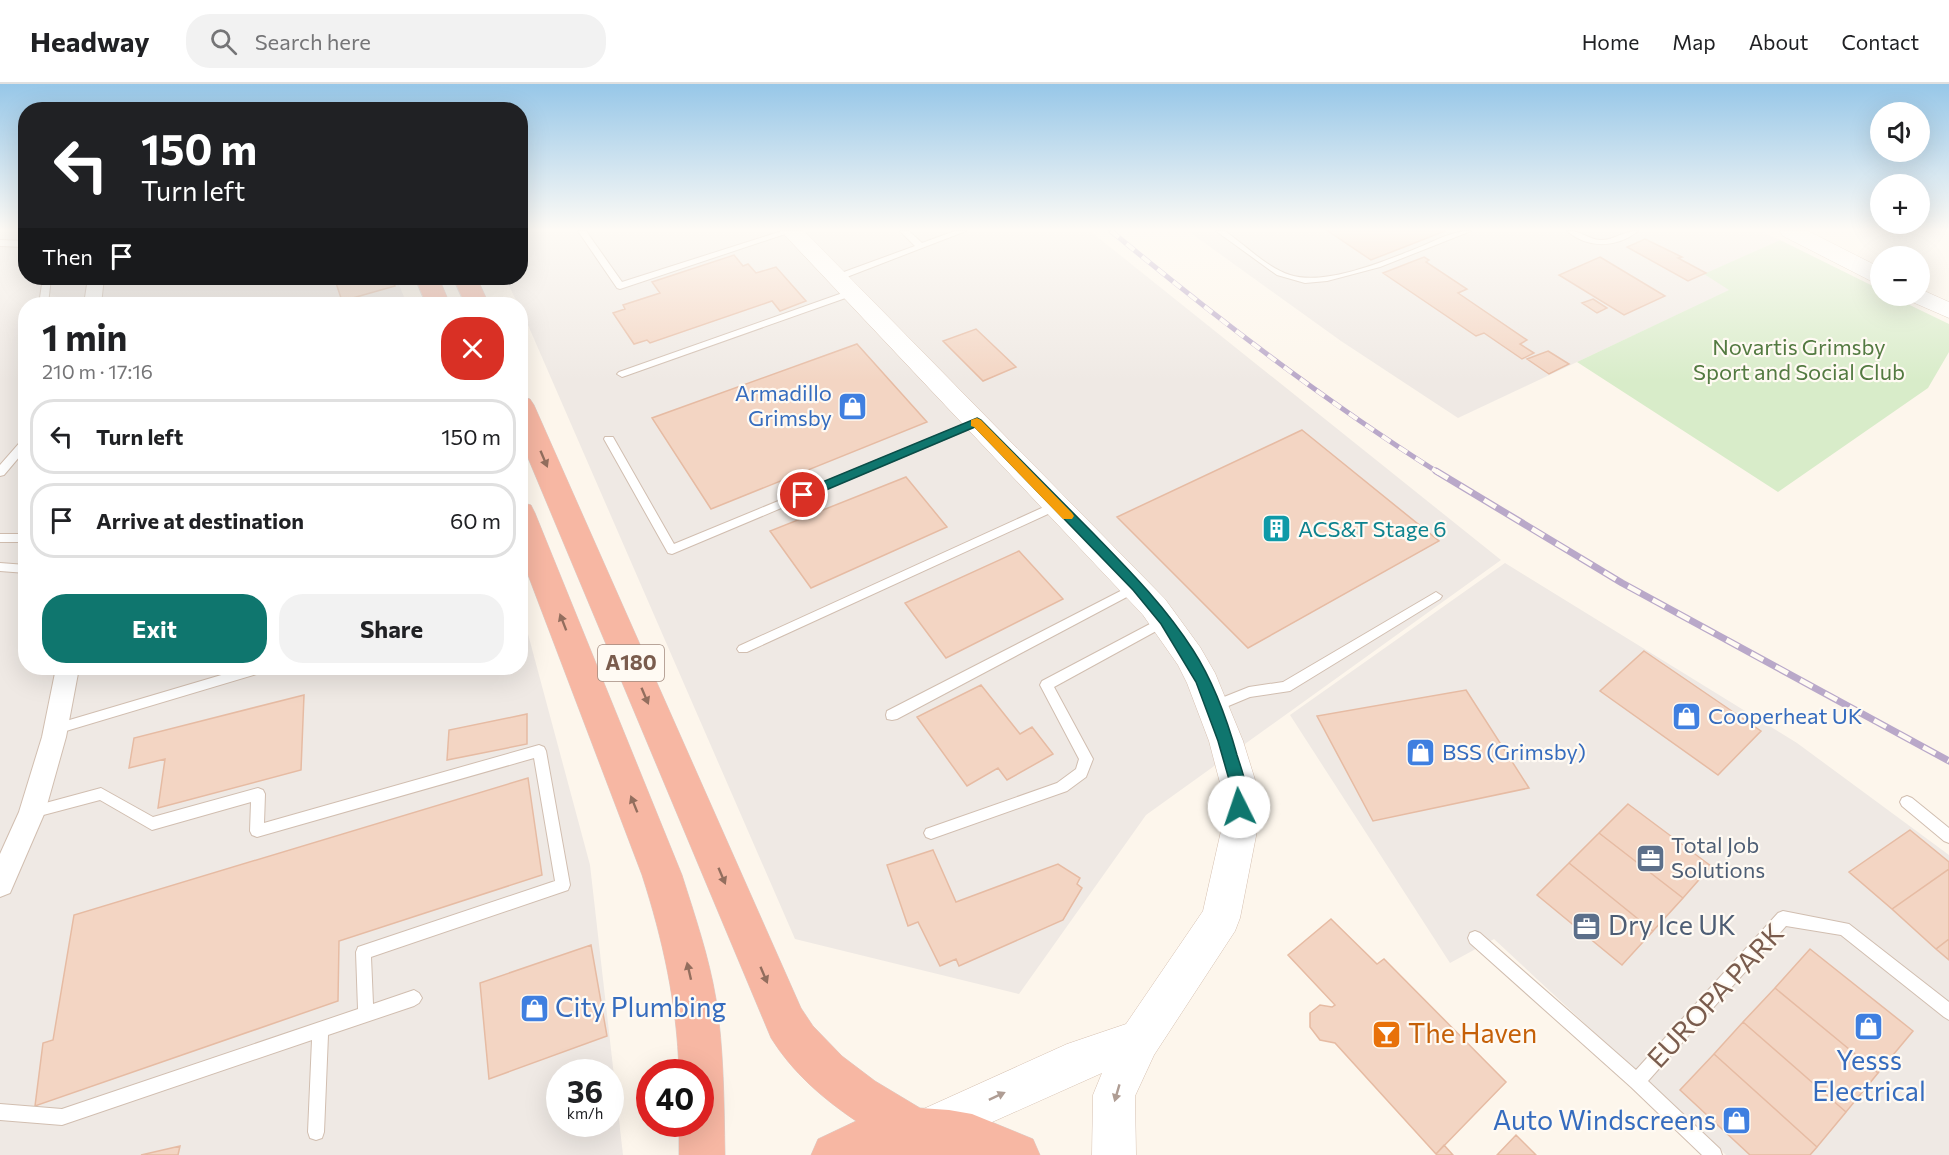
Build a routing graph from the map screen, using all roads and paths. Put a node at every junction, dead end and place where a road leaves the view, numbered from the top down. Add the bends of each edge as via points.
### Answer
1 (617, 281) edge
2 (636, 281) edge
3 (838, 281) edge
4 (853, 281) edge
5 (1306, 281) edge
6 (1324, 281) edge
7 (843, 286) junction
8 (1930, 302) edge
9 (1949, 311) edge
10 (622, 374) dead end
11 (977, 422) junction
12 (528, 424) edge
13 (609, 439) dead end
14 (18, 451) edge
15 (0, 472) edge
16 (1057, 505) junction
17 (528, 534) edge
18 (0, 538) edge
19 (18, 538) edge
20 (0, 567) edge
21 (18, 568) edge
22 (1137, 587) junction
23 (1436, 596) dead end
24 (1166, 620) junction
25 (743, 650) dead end
26 (66, 675) edge
27 (237, 675) edge
28 (1212, 707) junction
29 (892, 715) dead end
30 (56, 729) junction
31 (1906, 802) dead end
32 (32, 812) junction
33 (931, 833) dead end
34 (1949, 837) edge
35 (0, 884) edge
36 (1475, 938) dead end
37 (414, 998) dead end
38 (1949, 1012) edge
39 (366, 1015) junction
40 (320, 1030) junction
41 (1139, 1040) junction
42 (1637, 1081) junction
43 (0, 1112) edge
44 (919, 1130) junction
45 (316, 1132) dead end
46 (702, 1155) edge
47 (834, 1155) edge
48 (1017, 1155) edge
49 (1113, 1155) edge
50 (1714, 1155) edge

1 - 2 lane via 620,286
3 - 7 street
4 - 7 lane
5 - 6 lane
7 - 10 lane
7 - 11 street
8 - 9 street
11 - 13 lane via 672,550
11 - 16 street
12 -> 44 highway, A180 via 786,1023 803,1050 831,1077
14 - 15 lane
16 - 22 street
16 - 25 lane
46 -> 17 highway, A180 via 697,1017 675,912
18 - 19 lane
20 - 21 lane
22 - 24 street
22 - 29 lane
23 - 28 lane via 1286,687 1249,692
24 - 28 street via 1189,656
24 - 33 lane via 1047,685 1086,759 1081,773 1062,787
26 - 30 street
27 - 30 lane
28 - 41 street via 1238,783 1239,831 1231,874 1221,918
30 - 32 street
31 - 34 lane
32 - 35 street
32 - 39 lane via 101,794 152,824 258,794 257,831 539,750 563,885 363,952
36 - 42 lane
37 - 39 lane
38 - 42 lane, EUROPA PARK via 1844,929 1783,918
39 - 40 lane
40 - 43 lane via 62,1117
40 - 45 lane
44 -> 41 street via 1082,1059
41 -> 49 street via 1114,1095
42 - 50 lane
44 - 47 highway, A180 via 876,1137
44 - 48 highway, A180 via 973,1136

